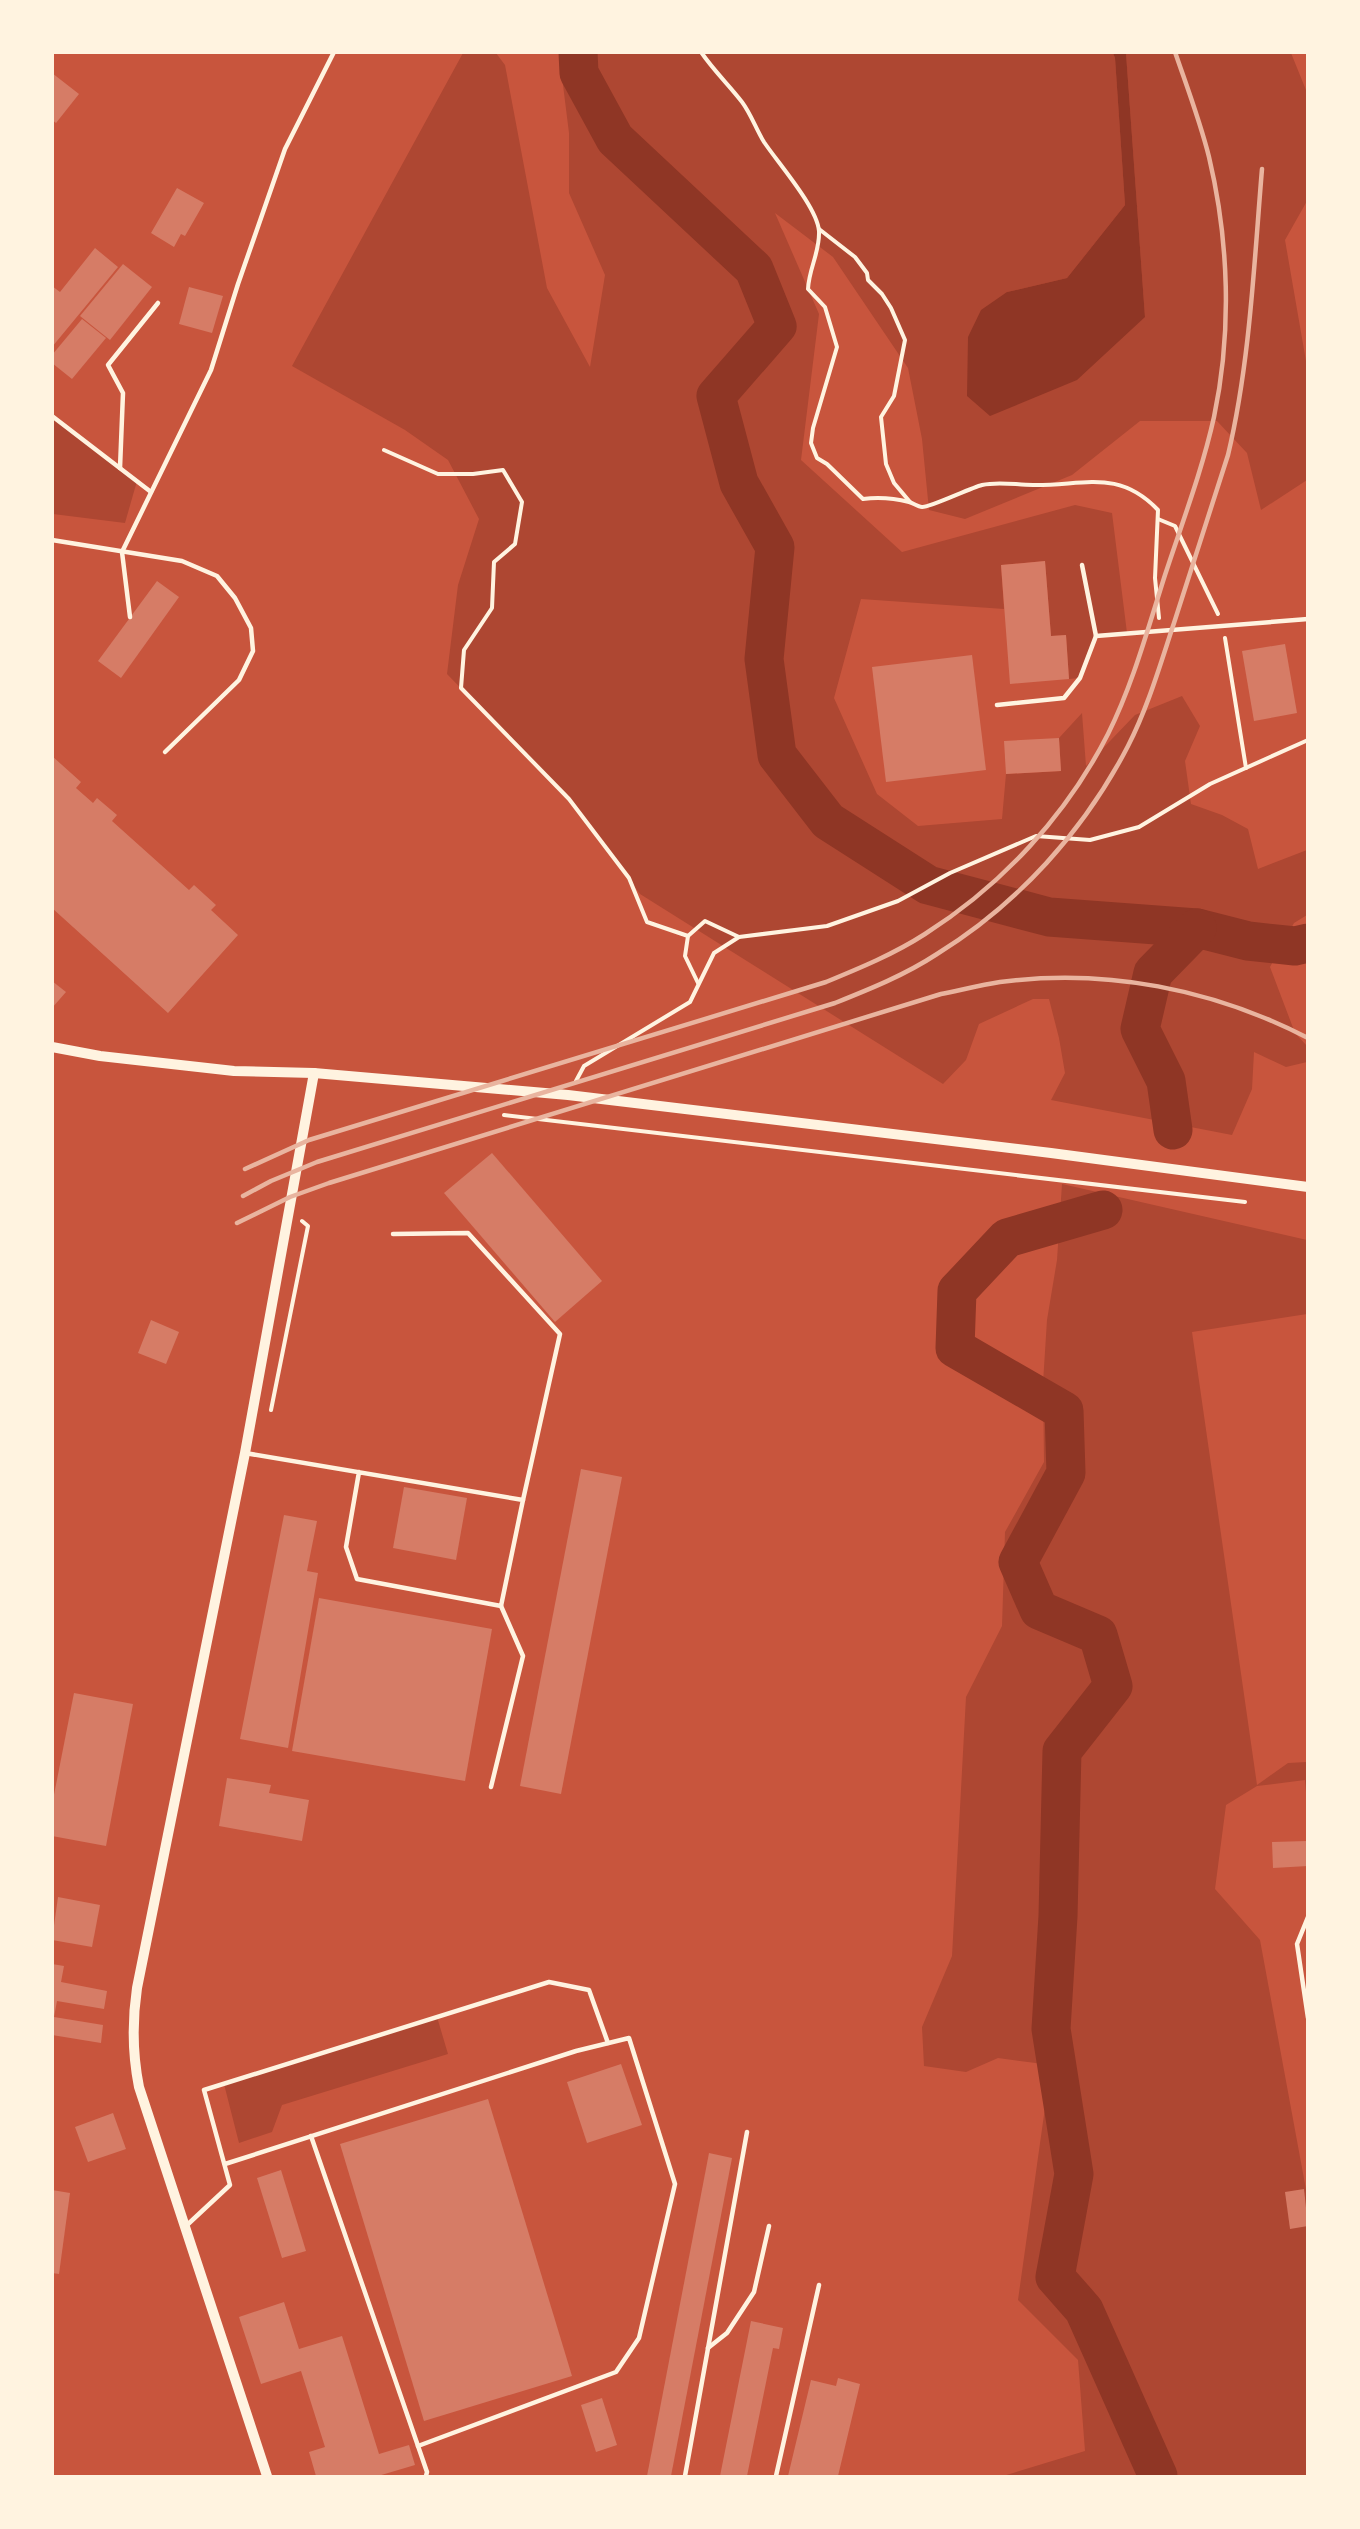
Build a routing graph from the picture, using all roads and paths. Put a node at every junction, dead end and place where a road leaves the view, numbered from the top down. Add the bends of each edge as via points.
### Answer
1 (334, 52) edge
2 (701, 52) edge
3 (819, 229) junction
4 (158, 303) dead end
5 (52, 416) edge
6 (384, 450) dead end
7 (120, 468) junction
8 (151, 492) junction
9 (911, 503) junction
10 (1158, 519) junction
11 (52, 540) edge
12 (122, 552) junction
13 (1082, 565) dead end
14 (130, 617) dead end
15 (1308, 619) edge
16 (1223, 625) junction
17 (1160, 631) junction
18 (1096, 636) junction
19 (997, 705) dead end
20 (1308, 740) edge
21 (165, 752) dead end
22 (1246, 768) junction
23 (688, 936) junction
24 (739, 937) junction
25 (698, 984) junction
26 (52, 1047) edge
27 (314, 1073) junction
28 (568, 1095) junction
29 (504, 1115) dead end
30 (1308, 1188) edge
31 (1245, 1202) dead end
32 (289, 1212) junction
33 (393, 1234) dead end
34 (269, 1421) dead end
35 (245, 1453) junction
36 (359, 1472) junction
37 (523, 1500) junction
38 (501, 1606) junction
39 (491, 1787) dead end
40 (1308, 1917) edge
41 (1308, 2018) edge
42 (608, 2043) junction
43 (747, 2132) dead end
44 (311, 2136) junction
45 (225, 2164) junction
46 (186, 2226) junction
47 (769, 2226) dead end
48 (819, 2284) dead end
49 (708, 2348) junction
50 (418, 2446) junction
51 (267, 2476) edge
52 (426, 2476) edge
53 (685, 2476) edge
54 (776, 2476) edge

1 - 8 lane via 285,149 212,370
2 - 3 path via 743,103 763,140 801,191
3 - 9 path via 855,257 891,308 905,340 894,396 881,417 885,464 894,483
3 - 9 path via 807,289 825,308 837,347 812,443 818,458 863,499 884,496
4 - 7 lane via 108,364 123,393
5 - 7 lane
6 - 23 path via 438,474 503,470 522,502 515,544 494,562 492,608 464,650 461,688 569,799 629,878 647,922
7 - 8 lane
8 - 12 lane
9 - 10 path via 923,508 983,485 1099,481 1125,486 1147,499 1158,510
10 - 16 path via 1175,526
10 - 17 path via 1155,578
11 - 12 lane
12 - 14 lane
12 - 21 lane via 182,561 217,576 251,628 253,651 239,680
13 - 18 lane
15 - 16 lane
16 - 17 lane
16 - 22 path
17 - 18 lane
18 - 19 lane via 1080,678 1064,698
20 - 22 path
22 - 24 path via 1210,784 1139,826 1090,840 1036,836 950,873 898,901 828,926
23 - 24 path via 705,921
23 - 25 path via 685,956
24 - 25 path via 714,953
25 - 28 path via 690,1002 584,1066
26 - 27 street via 234,1071
27 - 28 street
27 - 32 street
28 - 30 street via 1051,1152
29 - 31 path
32 - 34 path via 308,1226
32 - 35 street
33 - 37 lane via 468,1233 560,1334
35 - 36 lane
35 - 46 street via 136,1988 132,2024 139,2087
36 - 37 lane
36 - 38 lane via 346,1547 357,1579
37 - 38 lane
38 - 39 lane via 523,1656
40 - 41 lane via 1297,1944
42 - 44 lane
42 - 45 lane via 588,1990 549,1982 213,2087 204,2090
42 - 50 lane via 629,2038 675,2184 639,2338 616,2372
43 - 49 lane
44 - 45 lane
44 - 50 lane
45 - 46 lane via 230,2185
46 - 51 street
47 - 49 lane via 754,2292 727,2333
48 - 54 lane
49 - 53 lane
50 - 52 lane

